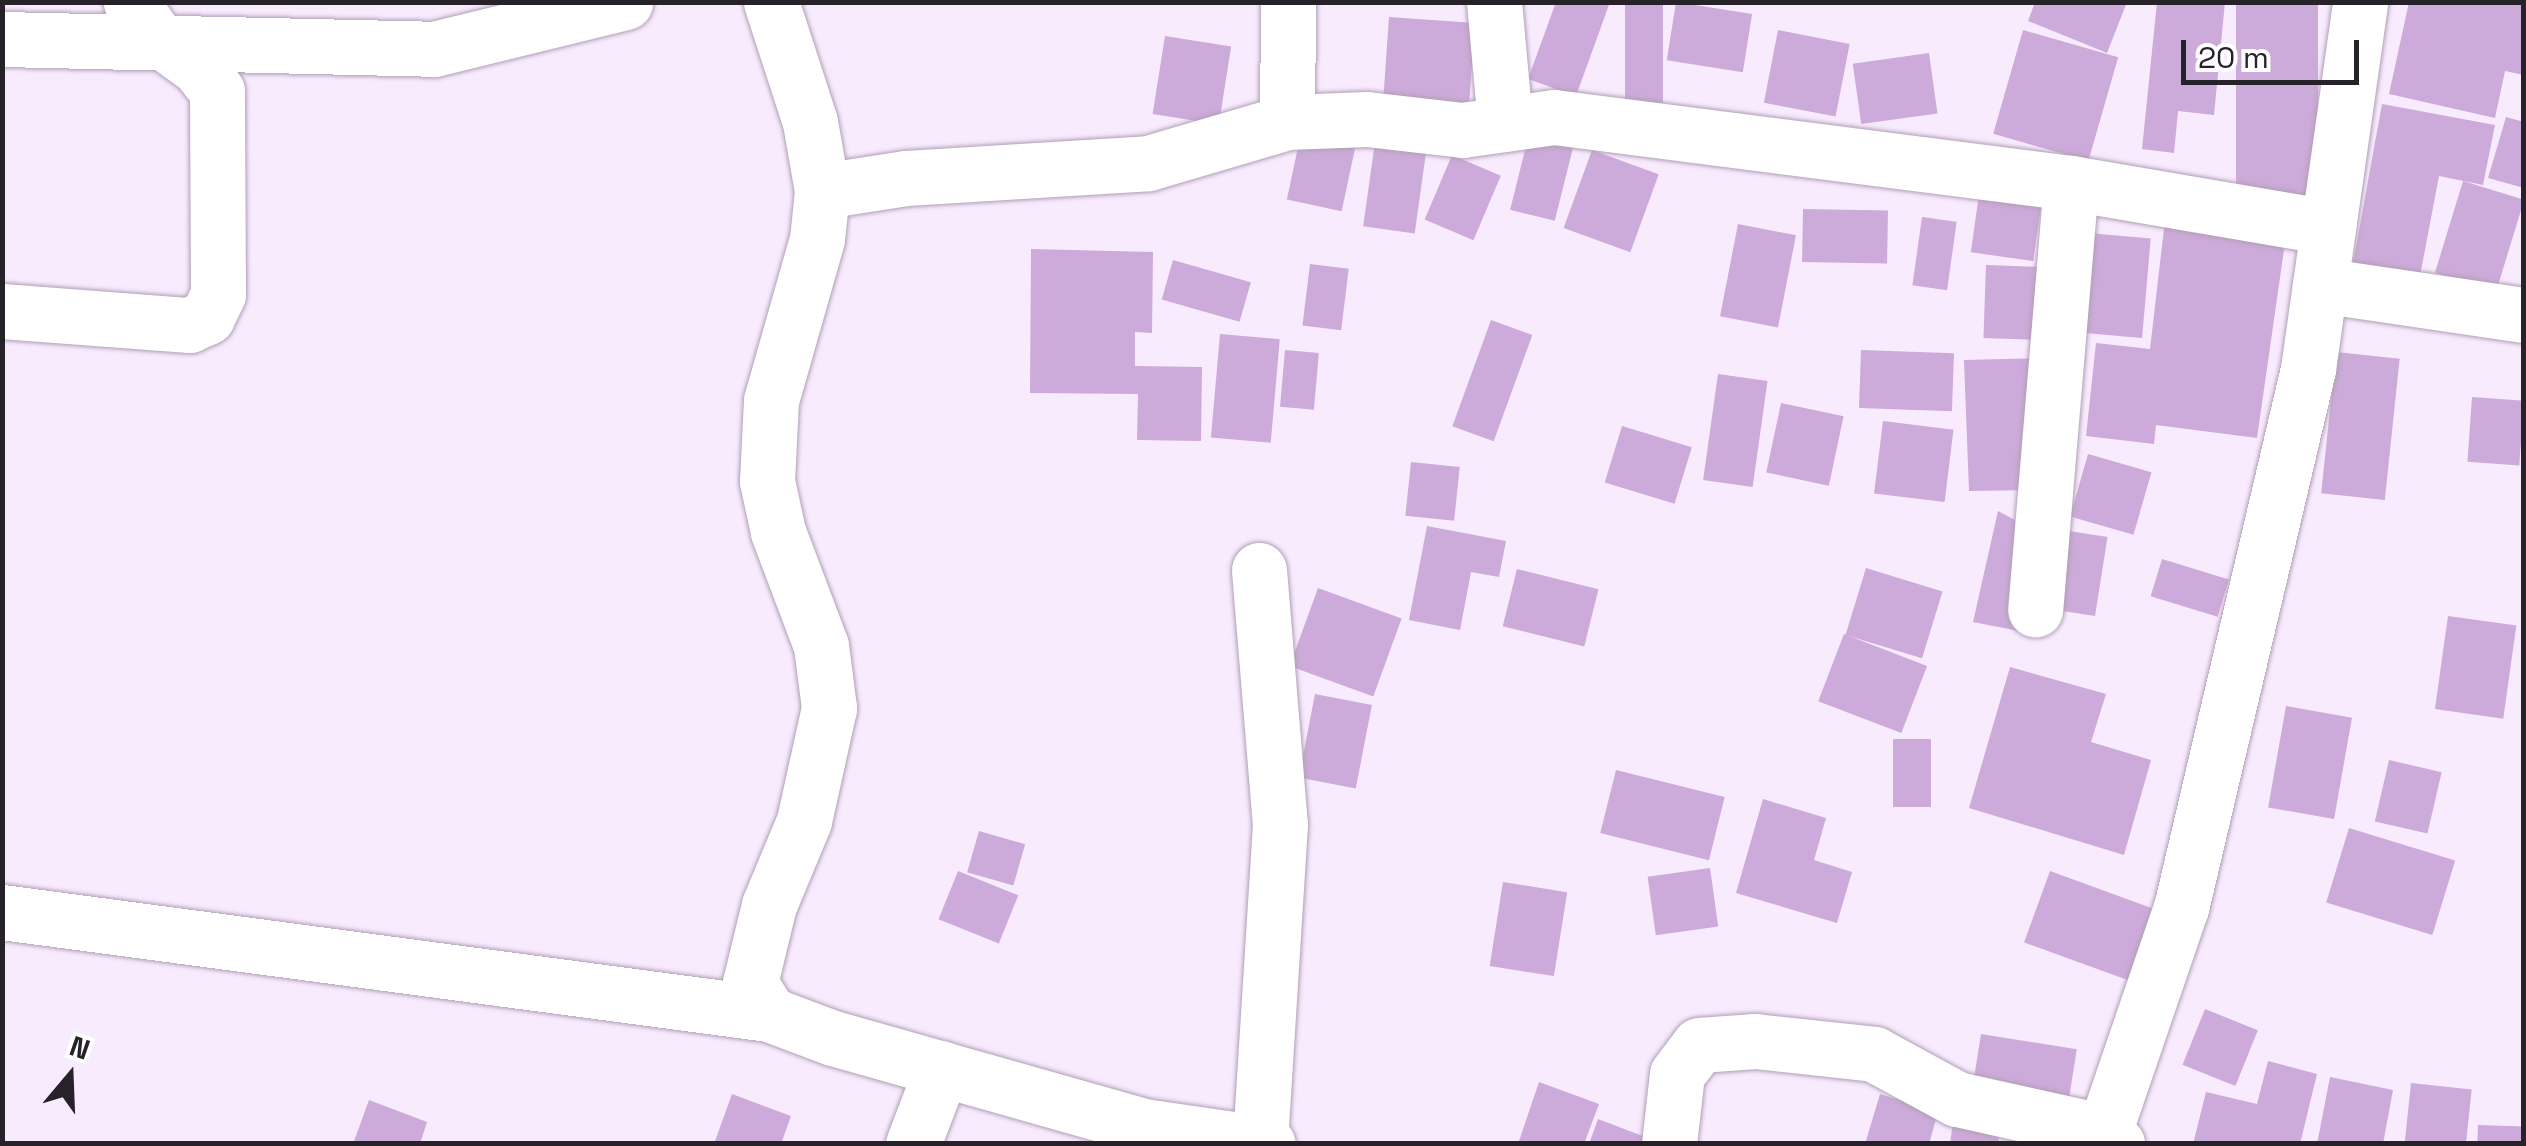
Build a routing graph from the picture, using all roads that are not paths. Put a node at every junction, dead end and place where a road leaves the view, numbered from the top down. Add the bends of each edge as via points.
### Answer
1 (130, 2) edge
2 (625, 2) edge
3 (771, 2) edge
4 (1288, 2) edge
5 (1494, 2) edge
6 (2360, 2) edge
7 (2, 39) edge
8 (173, 47) junction
9 (1287, 122) junction
10 (1505, 124) junction
11 (2071, 182) junction
12 (822, 191) junction
13 (2328, 227) junction
14 (2320, 285) junction
15 (2, 311) edge
16 (2524, 315) edge
17 (1259, 570) dead end
18 (2036, 609) dead end
19 (2, 912) edge
20 (769, 1014) junction
21 (942, 1068) junction
22 (2106, 1139) edge
23 (1260, 1142) edge
24 (912, 1144) edge
25 (1268, 1144) edge
26 (1669, 1144) edge

1 - 8 street via 155,36
2 - 8 street via 434,49
3 - 12 street via 810,122
4 - 9 street
5 - 10 street
6 - 13 street
7 - 8 street
8 - 15 street via 217,91 218,294 207,317 188,325
9 - 10 street via 1367,119 1462,130
9 - 12 street via 1148,163 906,178
10 - 11 street via 1554,117
11 - 13 street
11 - 18 street
12 - 20 street via 817,239 771,400 767,481 778,532 821,646 829,708 804,821 754,951 750,983
13 - 14 street
14 - 16 street
14 - 22 street via 2308,369 2181,908
17 - 23 street via 1280,824
19 - 20 street
20 - 21 street
21 - 23 street via 1143,1126
21 - 24 street
22 - 26 street via 1958,1098 1874,1054 1755,1041 1699,1045 1678,1074
23 - 25 street

